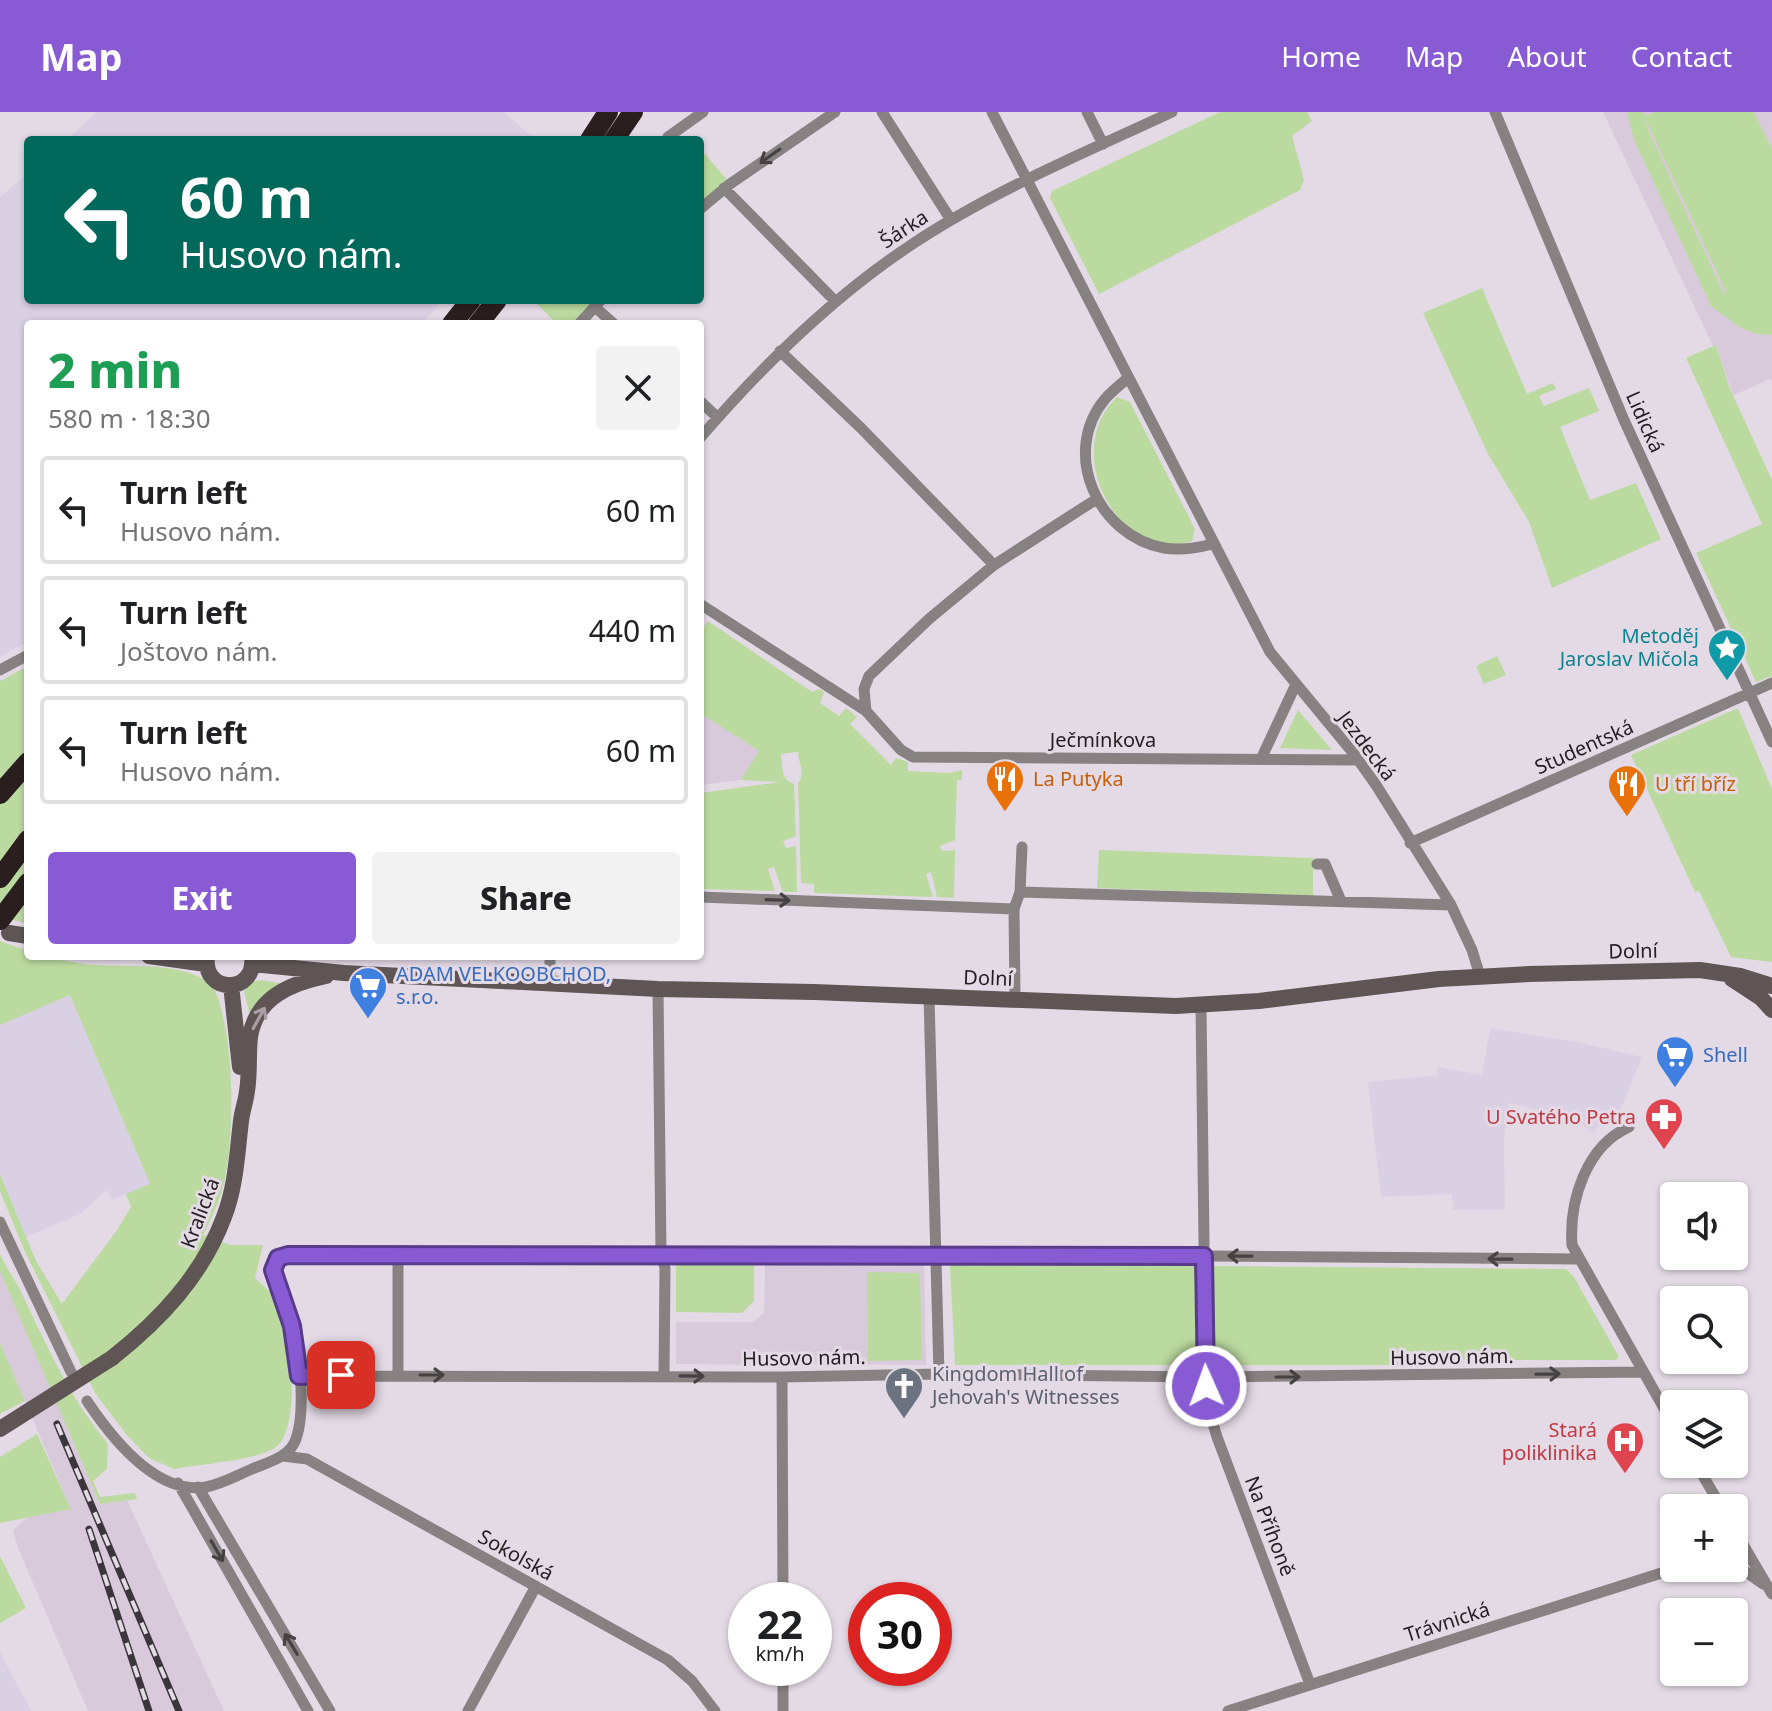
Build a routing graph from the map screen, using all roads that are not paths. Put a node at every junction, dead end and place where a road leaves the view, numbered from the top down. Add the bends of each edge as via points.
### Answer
1 (608, 112) edge
2 (633, 112) edge
3 (703, 112) edge
4 (835, 112) edge
5 (882, 112) edge
6 (992, 112) edge
7 (1087, 112) edge
8 (1172, 112) edge
9 (1495, 112) edge
10 (593, 136) edge
11 (617, 136) edge
12 (669, 136) edge
13 (1103, 144) junction
14 (1027, 180) junction
15 (724, 188) junction
16 (704, 206) edge
17 (951, 220) junction
18 (835, 301) junction
19 (468, 304) edge
20 (494, 304) edge
21 (597, 304) edge
22 (599, 304) edge
23 (455, 320) edge
24 (481, 320) edge
25 (583, 320) edge
26 (611, 320) edge
27 (780, 351) junction
28 (1128, 378) junction
29 (704, 405) edge
30 (717, 417) junction
31 (704, 433) edge
32 (1095, 500) junction
33 (1213, 544) junction
34 (994, 565) junction
35 (704, 607) edge
36 (24, 657) edge
37 (0, 670) edge
38 (1772, 683) edge
39 (1296, 684) junction
40 (1750, 693) junction
41 (866, 711) junction
42 (1772, 742) edge
43 (1261, 759) junction
44 (1358, 760) junction
45 (24, 767) edge
46 (0, 794) edge
47 (1410, 843) junction
48 (24, 845) edge
49 (1022, 847) dead end
50 (1317, 864) dead end
51 (0, 878) edge
52 (24, 890) edge
53 (1020, 892) junction
54 (704, 897) edge
55 (1341, 901) junction
56 (1451, 905) junction
57 (1014, 909) junction
58 (5, 926) edge
59 (24, 934) edge
60 (207, 960) edge
61 (253, 960) edge
62 (550, 960) edge
63 (1721, 972) junction
64 (344, 973) junction
65 (1480, 976) junction
66 (550, 983) junction
67 (231, 985) junction
68 (1772, 986) edge
69 (658, 989) junction
70 (929, 996) junction
71 (1015, 999) junction
72 (1201, 1006) junction
73 (1772, 1010) edge
74 (241, 1121) junction
75 (1629, 1127) dead end
76 (0, 1222) edge
77 (661, 1254) junction
78 (936, 1254) junction
79 (398, 1256) junction
80 (1204, 1256) junction
81 (1578, 1259) junction
82 (71, 1372) dead end
83 (1643, 1372) junction
84 (939, 1374) junction
85 (398, 1375) junction
86 (299, 1376) junction
87 (664, 1376) junction
88 (782, 1377) junction
89 (1205, 1377) junction
90 (87, 1401) dead end
91 (1660, 1402) edge
92 (0, 1429) edge
93 (283, 1456) junction
94 (178, 1483) junction
95 (198, 1487) junction
96 (1748, 1553) edge
97 (1660, 1573) edge
98 (1748, 1574) edge
99 (783, 1582) edge
100 (536, 1586) junction
101 (1771, 1592) edge
102 (1310, 1684) junction
103 (783, 1686) edge
104 (308, 1711) edge
105 (330, 1711) edge
106 (468, 1711) edge
107 (715, 1711) edge
108 (783, 1711) edge
109 (1228, 1711) edge

1 - 10 highway
2 - 11 highway
3 - 12 street
4 -> 15 street
5 - 17 street
6 - 14 street, Jezdecká
7 - 13 street
8 - 13 street, Šárka
9 - 40 street, Lidická via 1624,420
13 - 14 street, Šárka
14 - 17 street, Šárka
14 - 28 street, Jezdecká
15 - 16 street
15 - 18 street
17 - 18 street, Šárka
18 - 27 street, Šárka
19 - 23 highway
20 - 24 highway
21 - 25 street
22 - 26 street
27 - 30 street, Šárka
27 - 34 street
28 - 32 street via 1105,399 1092,423 1086,463
28 - 33 street, Jezdecká
29 - 30 street
30 - 31 street, Šárka
32 - 33 street via 1145,542 1167,549
32 - 34 street
33 - 39 street, Jezdecká via 1270,652
34 - 41 street via 869,676
35 - 41 street, Ječmínkova
36 - 37 street
38 - 40 street, Studentská
39 - 43 street
39 - 44 street, Jezdecká
40 - 42 street, Lidická
40 - 47 street, Studentská
41 - 43 street, Ječmínkova via 901,750 920,758
43 - 44 street, Ječmínkova
44 - 47 street, Jezdecká
45 - 46 highway
47 - 56 street, Jezdecká
48 - 51 highway
49 - 53 street
50 - 55 street via 1325,864
52 - 58 highway
53 - 55 street
53 - 57 street
54 -> 57 street
55 - 56 street
56 - 65 street, Jezdecká
57 - 71 street
58 - 59 main road
60 - 67 main road via 214,980
61 - 64 main road, Dolní
61 - 67 main road via 246,979
62 - 66 street
63 - 65 main road, Dolní
63 - 68 main road, Dolní
63 - 73 main road
64 - 66 main road, Dolní
74 -> 64 main road, Kralická via 251,1034 263,1009 291,985
65 - 72 main road, Dolní
66 - 69 main road, Dolní
67 - 74 main road
69 - 70 main road, Dolní
69 - 77 street
70 - 71 main road, Dolní
70 - 78 street
71 - 72 main road, Dolní
72 - 80 street, Na Příhoně
74 - 92 main road, Kralická, bridge via 230,1201 206,1257 165,1311 112,1358
75 - 81 street via 1601,1145 1590,1160 1571,1232
76 - 82 street
77 - 78 street
77 - 79 street
77 - 87 street
78 - 80 street
78 - 84 street
79 - 85 street
79 - 86 street via 278,1258 273,1270 292,1326
81 -> 80 street
80 - 89 street, Na Příhoně
81 - 83 street
89 -> 83 street, Husovo nám.
83 - 91 street
84 - 88 street, Husovo nám.
84 - 89 street, Husovo nám.
85 - 86 street, Husovo nám.
85 -> 87 street, Husovo nám.
86 - 93 street via 297,1437
87 -> 88 street, Husovo nám.
88 - 99 street
89 - 102 street, Na Příhoně via 1217,1437
90 - 94 street via 132,1458
93 - 95 street
93 - 100 street, Sokolská via 307,1459
94 - 95 street
94 -> 104 street
105 -> 95 street
96 - 101 street
97 - 102 street, Trávnická
98 - 101 street
100 - 106 street
100 - 107 street, Sokolská via 668,1660
102 - 109 street, Trávnická
103 - 108 street

